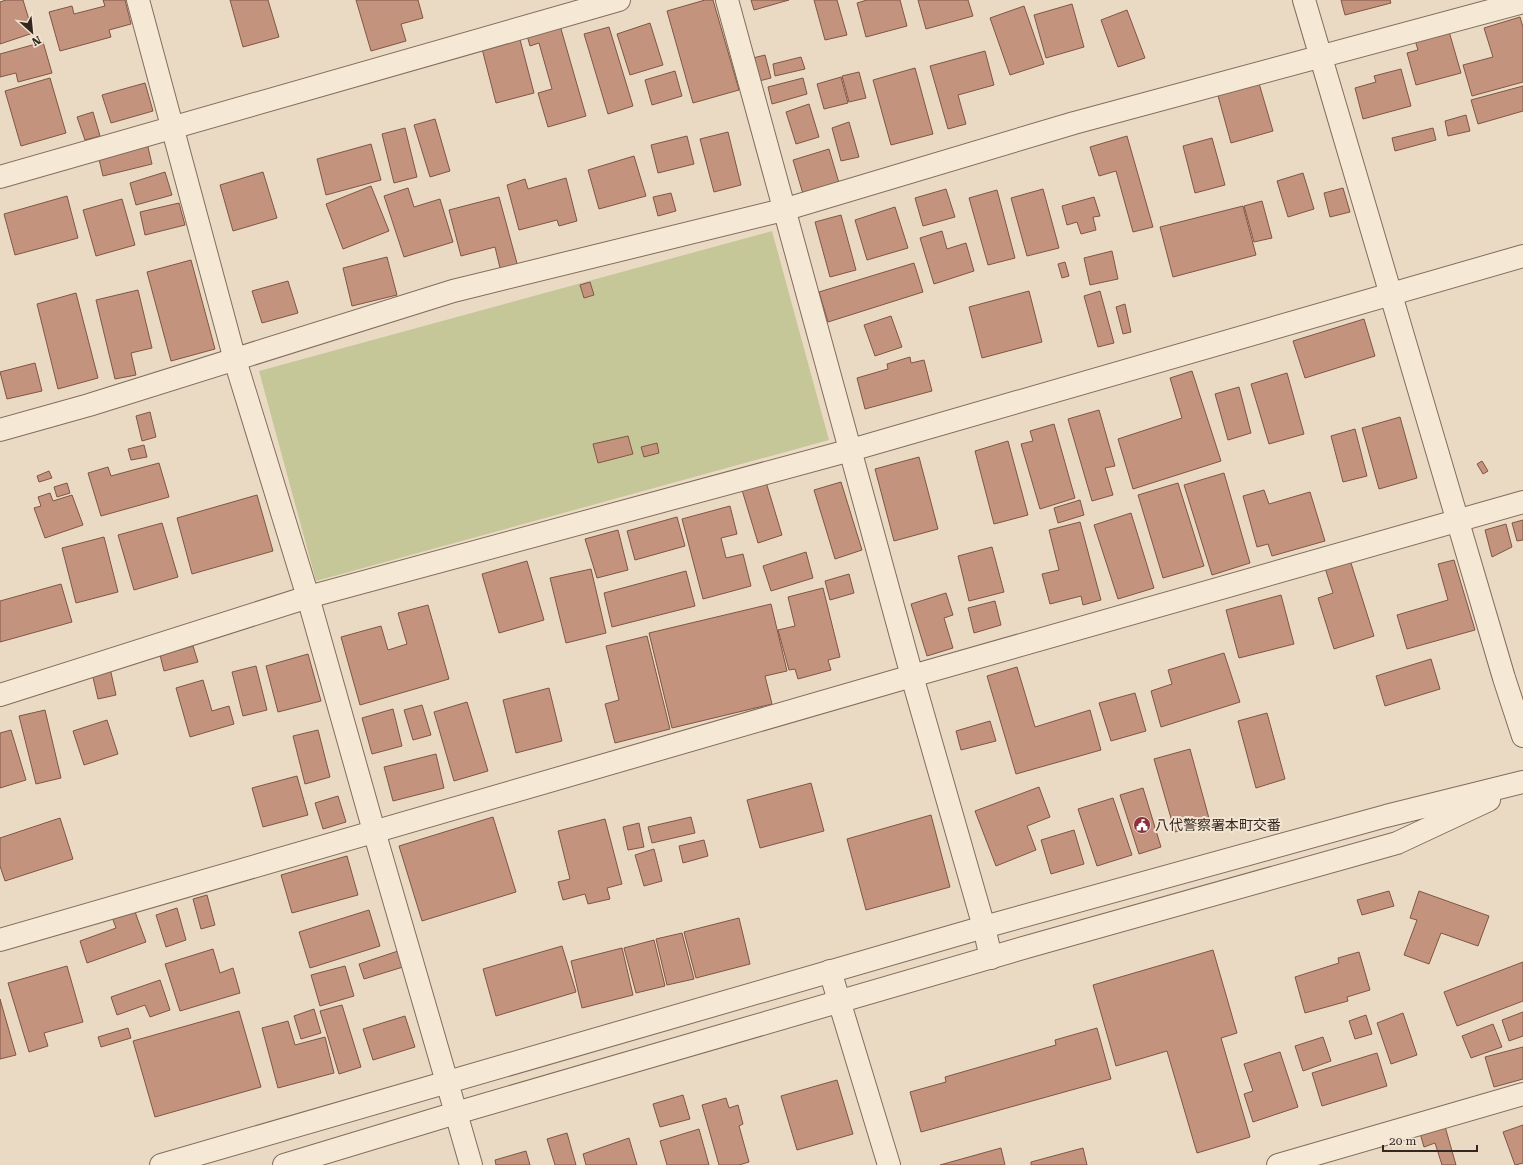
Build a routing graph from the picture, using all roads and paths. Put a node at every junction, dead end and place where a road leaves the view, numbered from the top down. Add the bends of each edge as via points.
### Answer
1 (138, 0) edge
2 (619, 0) edge
3 (727, 0) edge
4 (1304, 0) edge
5 (1523, 2) edge
6 (1321, 58) junction
7 (174, 128) junction
8 (0, 177) edge
9 (783, 210) junction
10 (1523, 256) edge
11 (1391, 293) junction
12 (235, 360) junction
13 (0, 430) edge
14 (851, 450) junction
15 (1523, 502) edge
16 (1457, 522) junction
17 (308, 597) junction
18 (912, 676) junction
19 (0, 695) edge
20 (1523, 736) edge
21 (1523, 783) edge
22 (374, 831) junction
23 (984, 927) junction
24 (0, 940) edge
25 (991, 958) junction
26 (830, 971) junction
27 (840, 1002) junction
28 (447, 1082) junction
29 (1523, 1094) edge
30 (456, 1113) junction
31 (161, 1165) edge
32 (284, 1165) edge
33 (471, 1165) edge
34 (889, 1165) edge
35 (1278, 1165) edge

1 - 7 street
2 - 7 street
3 - 9 street
4 - 6 street
5 - 6 street
6 - 9 street via 1074,124
6 - 11 street
7 - 8 street
7 - 12 street
9 - 12 street via 453,291
9 - 14 street
10 - 11 street
11 - 14 street
11 - 16 street
12 - 13 street
12 - 17 street
14 - 17 street
14 - 18 street
15 - 16 street
16 - 18 street
16 - 20 street
17 - 19 street
17 - 22 street
18 - 22 street
18 - 23 street
21 - 23 street via 1386,816
21 - 25 street via 1397,843
22 - 24 street
22 - 28 street
23 - 25 street
23 - 26 street
25 - 27 street
26 - 27 street
26 - 28 street
27 - 30 street
27 - 34 street
28 - 30 street
28 - 31 street
29 - 35 street
30 - 32 street
30 - 33 street

